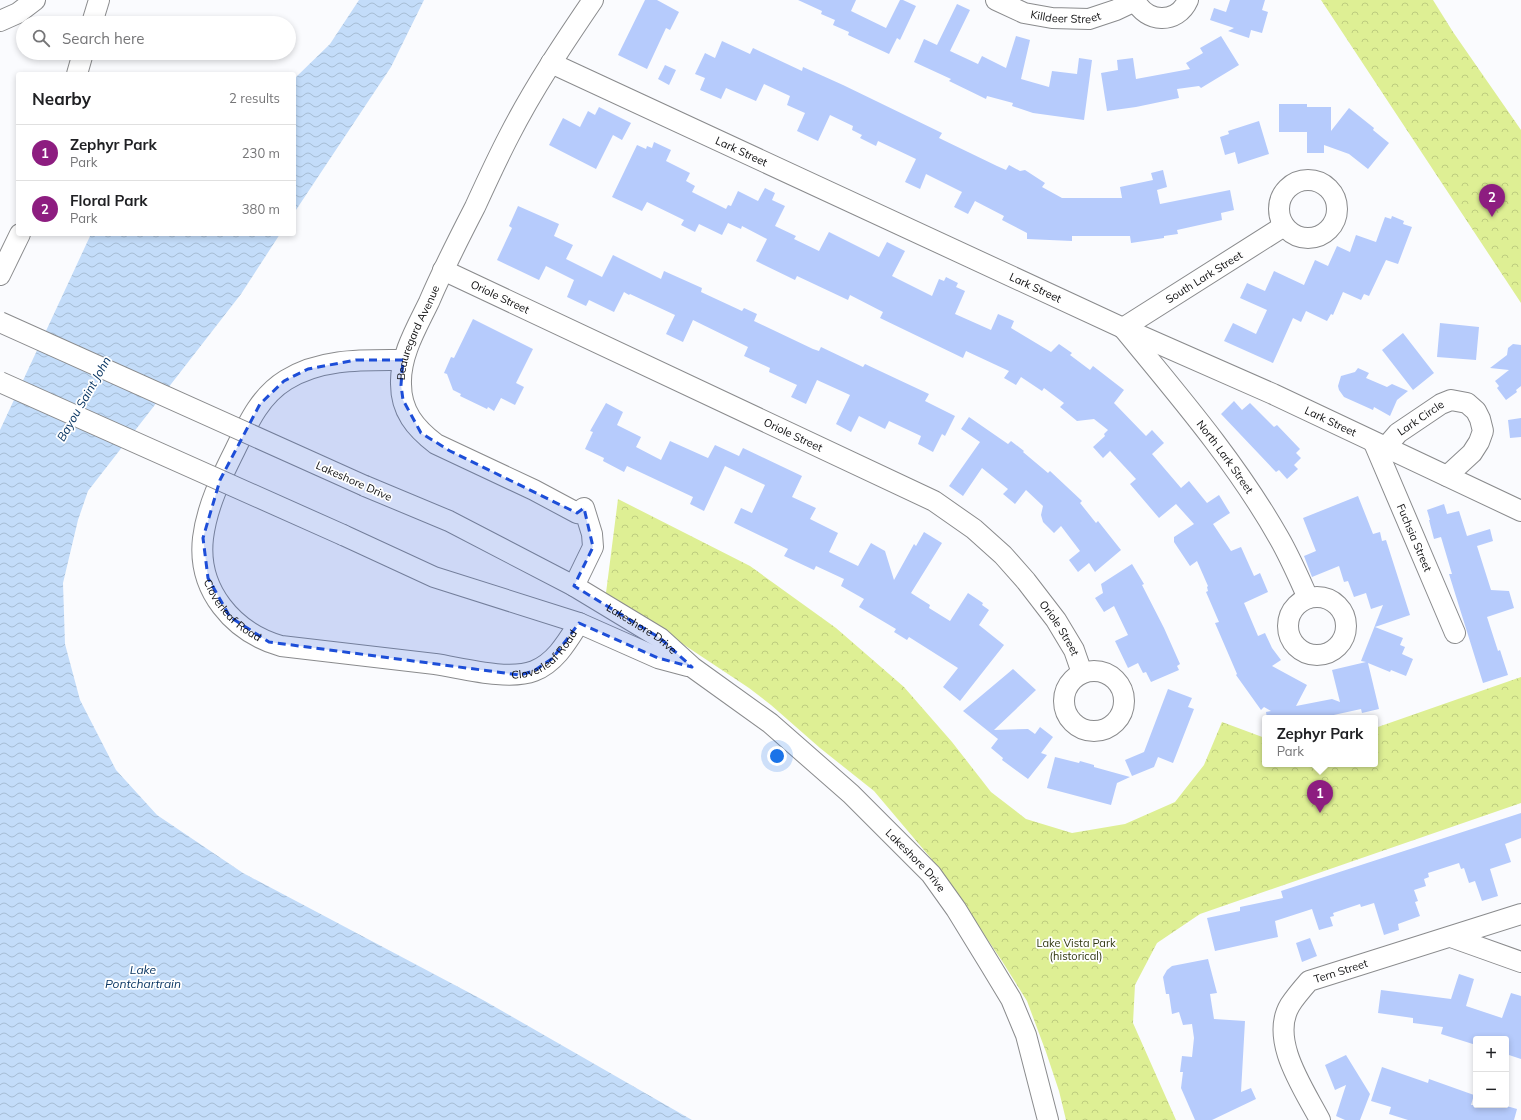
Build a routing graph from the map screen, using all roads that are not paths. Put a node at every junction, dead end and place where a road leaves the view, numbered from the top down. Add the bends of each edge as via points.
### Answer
1 (35, 0) edge
2 (99, 0) edge
3 (593, 0) edge
4 (996, 0) edge
5 (1135, 0) edge
6 (1188, 0) edge
7 (94, 16) edge
8 (0, 21) edge
9 (81, 60) edge
10 (551, 63) junction
11 (78, 72) edge
12 (1284, 226) dead end
13 (19, 236) edge
14 (443, 270) junction
15 (0, 275) edge
16 (0, 322) edge
17 (1123, 328) junction
18 (403, 360) junction
19 (0, 382) edge
20 (1379, 445) junction
21 (1447, 476) junction
22 (1521, 511) edge
23 (574, 586) junction
24 (1308, 598) dead end
25 (579, 623) junction
26 (1455, 633) dead end
27 (692, 668) junction
28 (1082, 673) dead end
29 (1521, 914) edge
30 (1451, 937) junction
31 (1521, 962) edge
32 (1048, 1120) edge
33 (1320, 1120) edge

1 - 8 street via 18,13
2 - 7 street
3 - 10 street, Beauregard Avenue
4 - 5 street, Killdeer Street via 1024,13 1052,18 1089,19
5 - 6 street, Killdeer Street via 1140,9 1147,14 1155,18 1164,18 1180,12
9 - 11 street
10 - 14 street, Beauregard Avenue via 509,136
10 - 17 street, Lark Street
12 - 17 street, South Lark Street
13 - 15 street
14 - 18 street, Beauregard Avenue
14 - 28 street, Oriole Street via 934,501 974,529 1003,555 1026,581 1056,620 1074,650
16 - 23 street, Lakeshore Drive, bridge via 365,486 449,521
17 - 20 street, Lark Street via 1273,394
17 - 24 street, North Lark Street via 1206,430 1258,503 1280,538
18 - 23 street, Beauregard Avenue via 403,400 414,425 422,433 436,444 577,513 584,508 593,547
18 - 25 street, Cloverleaf Road via 356,360 308,369 284,381 260,404 212,498 206,522 202,548 204,565 214,594 222,607 250,633 281,646 505,675 520,675 545,665 567,642
19 - 25 street, Lakeshore Drive, bridge via 434,578
20 - 21 street, Lark Street
20 - 21 street, Lark Circle via 1441,404 1451,400 1467,403 1480,419 1482,431 1479,442 1472,453
20 - 26 street, Fuchsia Street
21 - 22 street, Lark Street
23 - 27 street, Lakeshore Drive via 660,638
25 - 27 street, Lakeshore Drive via 658,658
27 - 32 street, Lakeshore Drive via 770,723 850,794 931,874 960,915 1011,999 1026,1034
29 - 30 street, Tern Street
30 - 31 street
30 - 33 street, Tern Street via 1309,981 1289,1006 1282,1034 1287,1057

